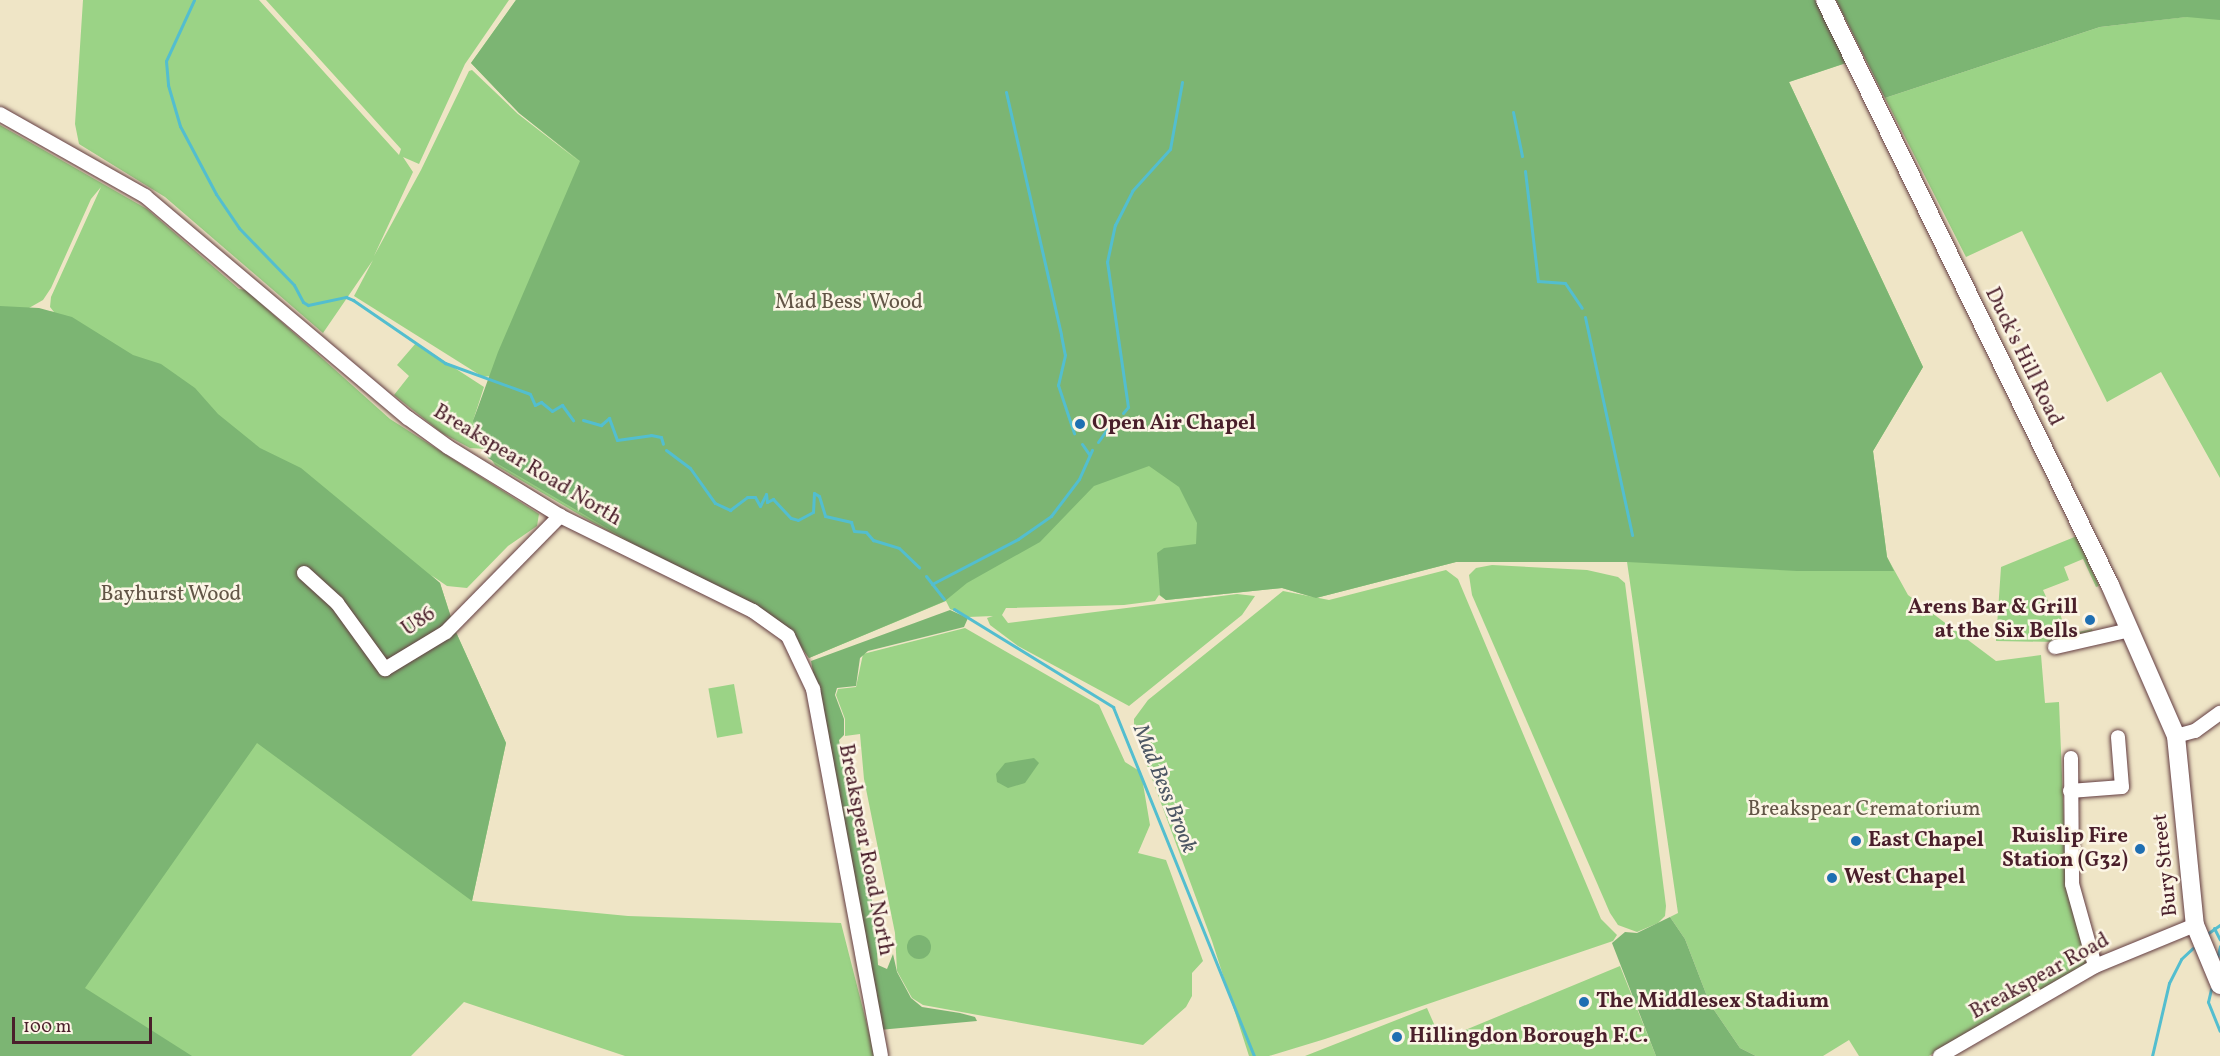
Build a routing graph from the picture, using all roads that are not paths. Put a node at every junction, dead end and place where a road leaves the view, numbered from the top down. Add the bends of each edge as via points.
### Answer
1 (1825, 0) edge
2 (0, 114) edge
3 (561, 516) junction
4 (304, 573) dead end
5 (2130, 630) junction
6 (2055, 647) dead end
7 (2220, 712) edge
8 (2176, 736) junction
9 (2118, 737) dead end
10 (2071, 758) dead end
11 (2070, 791) junction
12 (2195, 925) junction
13 (2095, 966) junction
14 (2220, 985) edge
15 (881, 1056) edge
16 (1940, 1056) edge

1 - 5 main road, Duck's Hill Road
2 - 3 street, Breakspear Road North via 146,196 408,418
3 - 4 street, U86 via 446,632 385,669 337,603
3 - 15 street, Breakspear Road North via 753,611 784,631 795,645 813,689
5 - 6 street
5 - 8 main road, Duck's Hill Road
7 - 8 street via 2195,731
8 - 12 main road, Bury Street
9 - 11 street via 2123,792
10 - 11 street
11 - 13 street via 2072,884
12 - 13 street, Breakspear Road
12 - 14 main road, Bury Street
13 - 16 street, Breakspear Road

